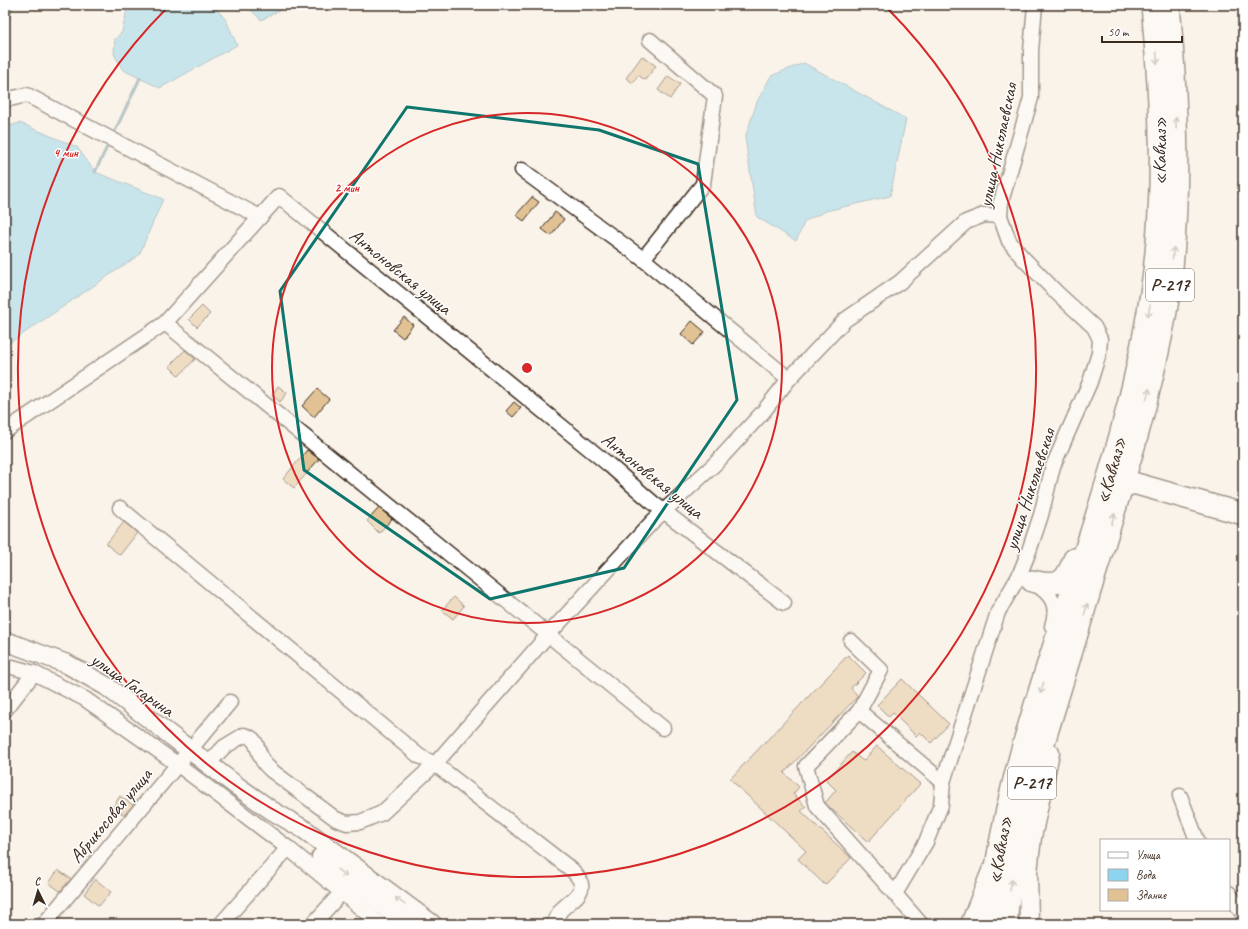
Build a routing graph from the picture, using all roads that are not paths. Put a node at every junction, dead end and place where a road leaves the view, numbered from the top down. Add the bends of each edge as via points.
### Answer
1 (1035, 5) edge
2 (1152, 5) edge
3 (1169, 5) edge
4 (650, 40) dead end
5 (5, 100) edge
6 (522, 170) dead end
7 (1000, 216) junction
8 (260, 217) junction
9 (643, 259) junction
10 (165, 323) junction
11 (789, 379) junction
12 (5, 431) edge
13 (1127, 481) junction
14 (1102, 497) junction
15 (120, 508) dead end
16 (665, 510) junction
17 (1243, 514) edge
18 (1025, 579) junction
19 (784, 603) dead end
20 (548, 635) junction
21 (5, 641) edge
22 (851, 641) dead end
23 (1075, 647) junction
24 (5, 665) edge
25 (1048, 666) junction
26 (34, 673) junction
27 (230, 702) dead end
28 (5, 710) edge
29 (859, 711) junction
30 (663, 728) dead end
31 (189, 750) junction
32 (177, 764) junction
33 (208, 764) junction
34 (435, 764) junction
35 (943, 782) junction
36 (1180, 796) dead end
37 (271, 810) junction
38 (1198, 839) edge
39 (288, 848) junction
40 (999, 850) junction
41 (342, 892) junction
42 (895, 894) junction
43 (1230, 894) edge
44 (1243, 914) edge
45 (44, 924) edge
46 (221, 924) edge
47 (313, 924) edge
48 (380, 924) edge
49 (406, 924) edge
50 (432, 924) edge
51 (553, 924) edge
52 (921, 924) edge
53 (970, 924) edge
54 (989, 924) edge
55 (1006, 924) edge
56 (1029, 924) edge

1 - 7 street, улица Николаевская via 1030,98 1001,202
2 -> 14 highway, «Кавказ» / Р-217 via 1160,132 1157,241 1138,366
13 -> 3 highway, «Кавказ» / Р-217 via 1151,385 1170,287 1177,146
4 - 9 street via 715,96 703,184
5 - 8 street via 27,96
6 - 9 street
7 - 11 street via 984,215 966,222 900,282 846,320
7 - 18 street, улица Николаевская via 1009,241 1021,256 1094,327 1100,339 1095,367 1053,466
8 - 10 street, Антоновская улица
8 - 16 street, Антоновская улица via 279,196 653,503
9 - 11 street
10 - 12 street, Антоновская улица
10 - 20 street
11 - 16 street via 717,462
13 - 17 highway
23 -> 13 highway, «Кавказ» / Р-217
14 - 18 highway via 1093,506 1065,579 1057,584 1047,585
14 - 25 highway, «Кавказ» / Р-217
15 - 34 street via 391,734 419,756
16 - 19 street, Антоновская улица
16 - 20 street
18 - 25 street via 1051,597 1055,608 1055,617 1046,646
18 - 35 street, улица Николаевская via 998,612
20 - 30 street
20 - 34 street
21 - 31 main road, улица Гагарина via 67,664 106,686
22 - 29 street via 882,670
55 -> 23 highway, «Кавказ» / Р-217 via 1028,795
23 - 56 main road via 1038,800 1028,872
24 - 26 street
25 -> 40 highway, «Кавказ» / Р-217 via 1020,758
26 - 28 street
26 - 32 street via 85,699
27 - 31 street, Абрикосовая улица
29 - 35 street
29 - 42 street via 806,766 817,806
31 - 32 street, Абрикосовая улица
31 - 33 main road, улица Гагарина
32 - 39 street
32 - 45 street, Абрикосовая улица
33 - 34 street via 224,747 244,735 252,736 263,762 325,813 347,822 360,822 382,813
33 - 37 main road, улица Гагарина
34 - 51 street via 579,878 582,886 580,893 560,911
35 - 42 street, улица Николаевская via 941,805 926,842
36 - 38 street
37 -> 49 main road via 298,838
50 -> 37 main road via 305,830
39 - 41 street
39 - 46 street
40 - 53 main road
40 - 54 highway, «Кавказ» / Р-217
41 - 47 street
41 - 48 street
42 - 52 street
43 - 44 street

